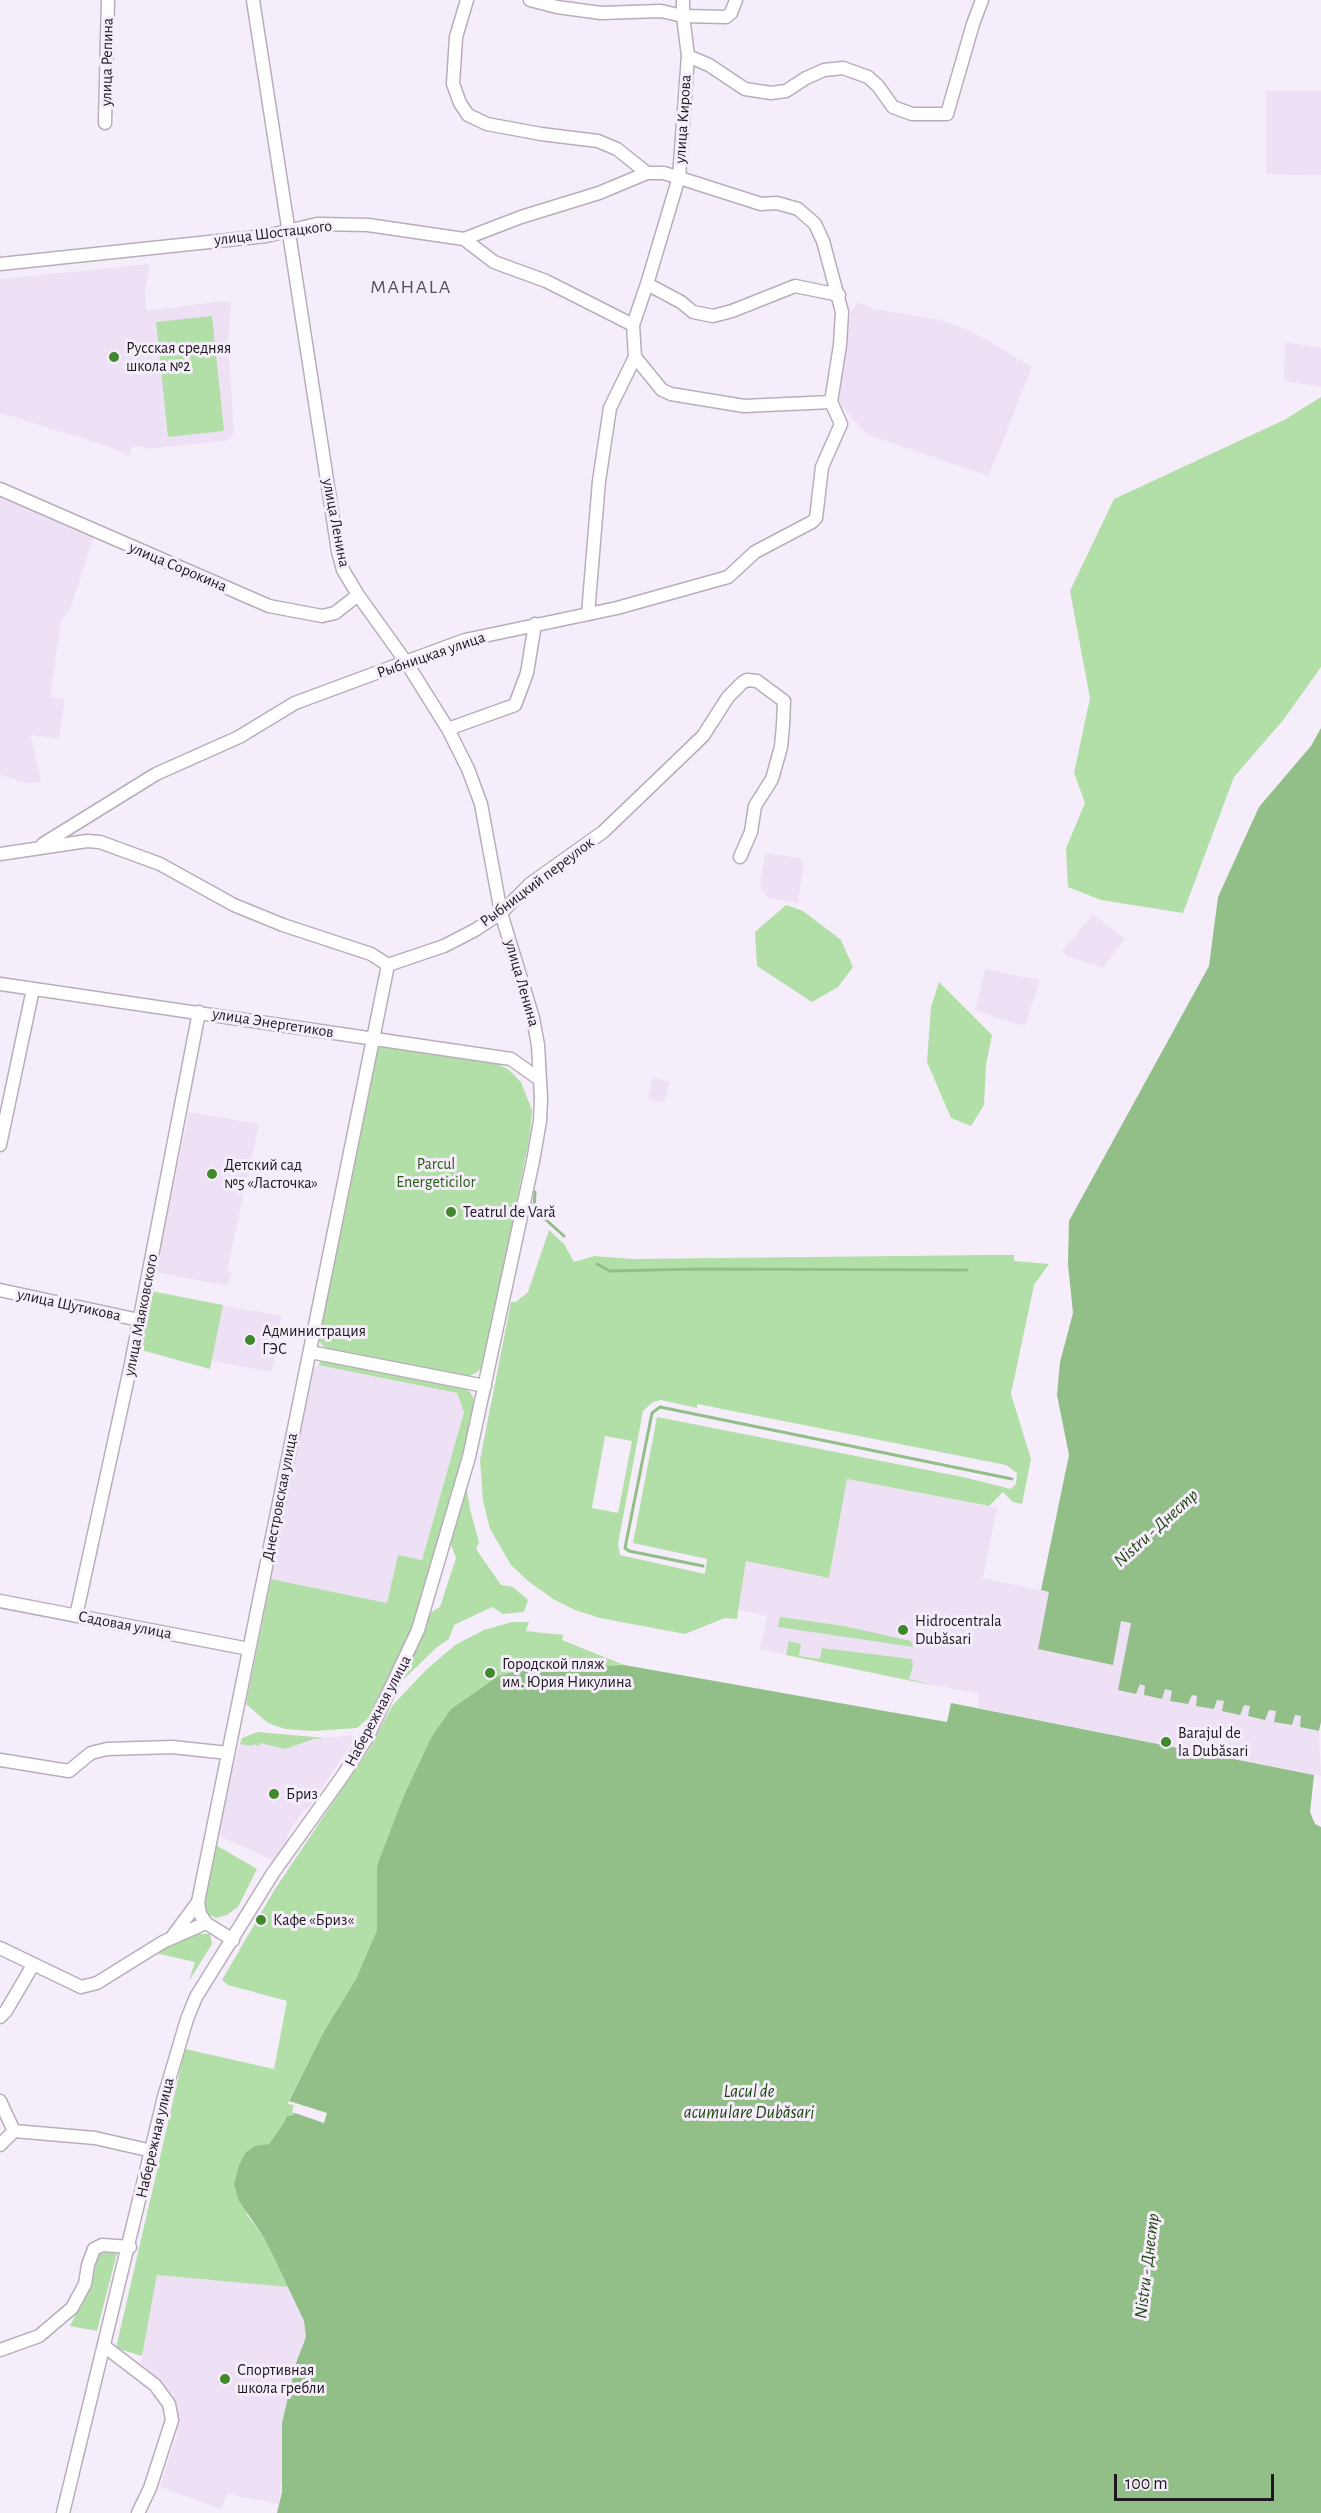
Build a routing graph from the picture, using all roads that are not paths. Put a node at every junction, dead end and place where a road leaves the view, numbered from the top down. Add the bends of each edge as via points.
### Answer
1 (108, 0) edge
2 (253, 0) edge
3 (467, 0) edge
4 (530, 0) edge
5 (684, 0) edge
6 (736, 0) edge
7 (982, 0) edge
8 (683, 16) junction
9 (688, 56) junction
10 (105, 123) dead end
11 (647, 173) junction
12 (679, 177) junction
13 (290, 232) junction
14 (464, 239) junction
15 (0, 264) edge
16 (647, 284) junction
17 (839, 295) junction
18 (633, 326) junction
19 (635, 357) junction
20 (831, 402) junction
21 (0, 489) edge
22 (358, 595) junction
23 (588, 614) junction
24 (535, 624) junction
25 (406, 662) junction
26 (448, 729) junction
27 (37, 847) junction
28 (0, 854) edge
29 (740, 857) dead end
30 (501, 913) junction
31 (388, 965) junction
32 (0, 984) edge
33 (33, 989) junction
34 (199, 1012) junction
35 (373, 1038) junction
36 (540, 1079) junction
37 (0, 1145) edge
38 (0, 1290) edge
39 (139, 1320) junction
40 (310, 1352) junction
41 (485, 1386) junction
42 (0, 1601) edge
43 (76, 1616) junction
44 (249, 1649) junction
45 (228, 1753) junction
46 (0, 1760) edge
47 (198, 1902) junction
48 (206, 1923) junction
49 (171, 1939) junction
50 (232, 1940) junction
51 (0, 1948) edge
52 (33, 1965) junction
53 (0, 2016) edge
54 (0, 2101) edge
55 (14, 2131) junction
56 (0, 2145) edge
57 (152, 2151) junction
58 (130, 2247) junction
59 (104, 2346) junction
60 (0, 2350) edge
61 (63, 2513) edge
62 (138, 2513) edge

1 - 10 street, улица Репина
2 - 13 street, улица Ленина
3 - 11 street via 456,37 453,84 468,115 487,124 598,141 617,148
4 - 8 street via 601,13 661,11
5 - 8 street, улица Кирова
6 - 8 street via 726,17
7 - 9 street, улица Кирова via 946,114 912,114 893,107 868,77 843,68 824,70 786,91 771,93 746,89
8 - 9 street, улица Кирова
9 - 12 street, улица Кирова
11 - 12 street via 664,172
11 - 14 street
12 - 16 street
12 - 17 street, улица Кирова via 761,204 777,203 798,209 815,224
13 - 14 street, улица Шостацкого via 317,224 368,225
13 - 15 street, улица Шостацкого
13 - 22 street, улица Ленина via 338,551 343,570
14 - 18 street, улица Шостацкого via 494,262 546,281
16 - 17 street via 693,312 713,316 795,286
16 - 18 street
17 - 20 street, улица Кирова via 843,323
18 - 19 street
19 - 20 street via 662,390 671,394 744,406
19 - 23 street via 610,408 599,481
20 - 23 street, Рыбницкая улица via 841,424 822,467 816,518 812,522 755,552 728,577
21 - 22 street, улица Сорокина via 269,606 322,616 335,613
22 - 25 street, улица Ленина
23 - 24 street, Рыбницкая улица
24 - 25 street, Рыбницкая улица via 465,640
24 - 26 street via 527,673 515,705
25 - 26 street, улица Ленина
25 - 27 street, Рыбницкая улица via 296,703 239,737 156,774
26 - 30 street, улица Ленина via 481,804
27 - 28 street
27 - 31 street via 100,842 160,864 234,905 371,954
29 - 30 street, Рыбницкий переулок via 751,832 754,806 772,779 781,747 784,700 758,681 747,680 703,736 662,777 603,832 530,884
30 - 31 street, Рыбницкий переулок via 444,946
30 - 36 street, улица Ленина via 531,1010
31 - 35 street, Днестровская улица
32 - 33 street, улица Энергетиков
33 - 34 street, улица Энергетиков
33 - 37 street
34 - 35 street, улица Энергетиков
34 - 39 street, улица Маяковского
35 - 36 street, улица Энергетиков via 511,1059
35 - 40 street, Днестровская улица
36 - 41 street, Набережная улица via 540,1121 533,1161
38 - 39 street, улица Шутикова
39 - 43 street, улица Маяковского
40 - 41 street
40 - 44 street, Днестровская улица
41 - 50 street, Набережная улица via 462,1479 407,1657 368,1736 273,1873
42 - 43 street, Садовая улица
43 - 44 street, Садовая улица
44 - 45 street, Днестровская улица
45 - 46 street via 172,1747 107,1749 91,1753 69,1771
45 - 47 street, Днестровская улица
47 - 48 street
47 - 49 street
48 - 49 street
48 - 50 street
49 - 52 street via 97,1983 81,1987
50 - 57 street, Набережная улица via 196,1997 187,2019
51 - 52 street
52 - 53 street
54 - 55 street
55 - 56 street
55 - 57 street via 95,2138
57 - 58 street, Набережная улица
58 - 59 street, Набережная улица
58 - 60 street via 102,2245 94,2249 85,2284 63,2318 39,2336
59 - 61 street, Набережная улица
59 - 62 street via 155,2385 169,2404 172,2420

